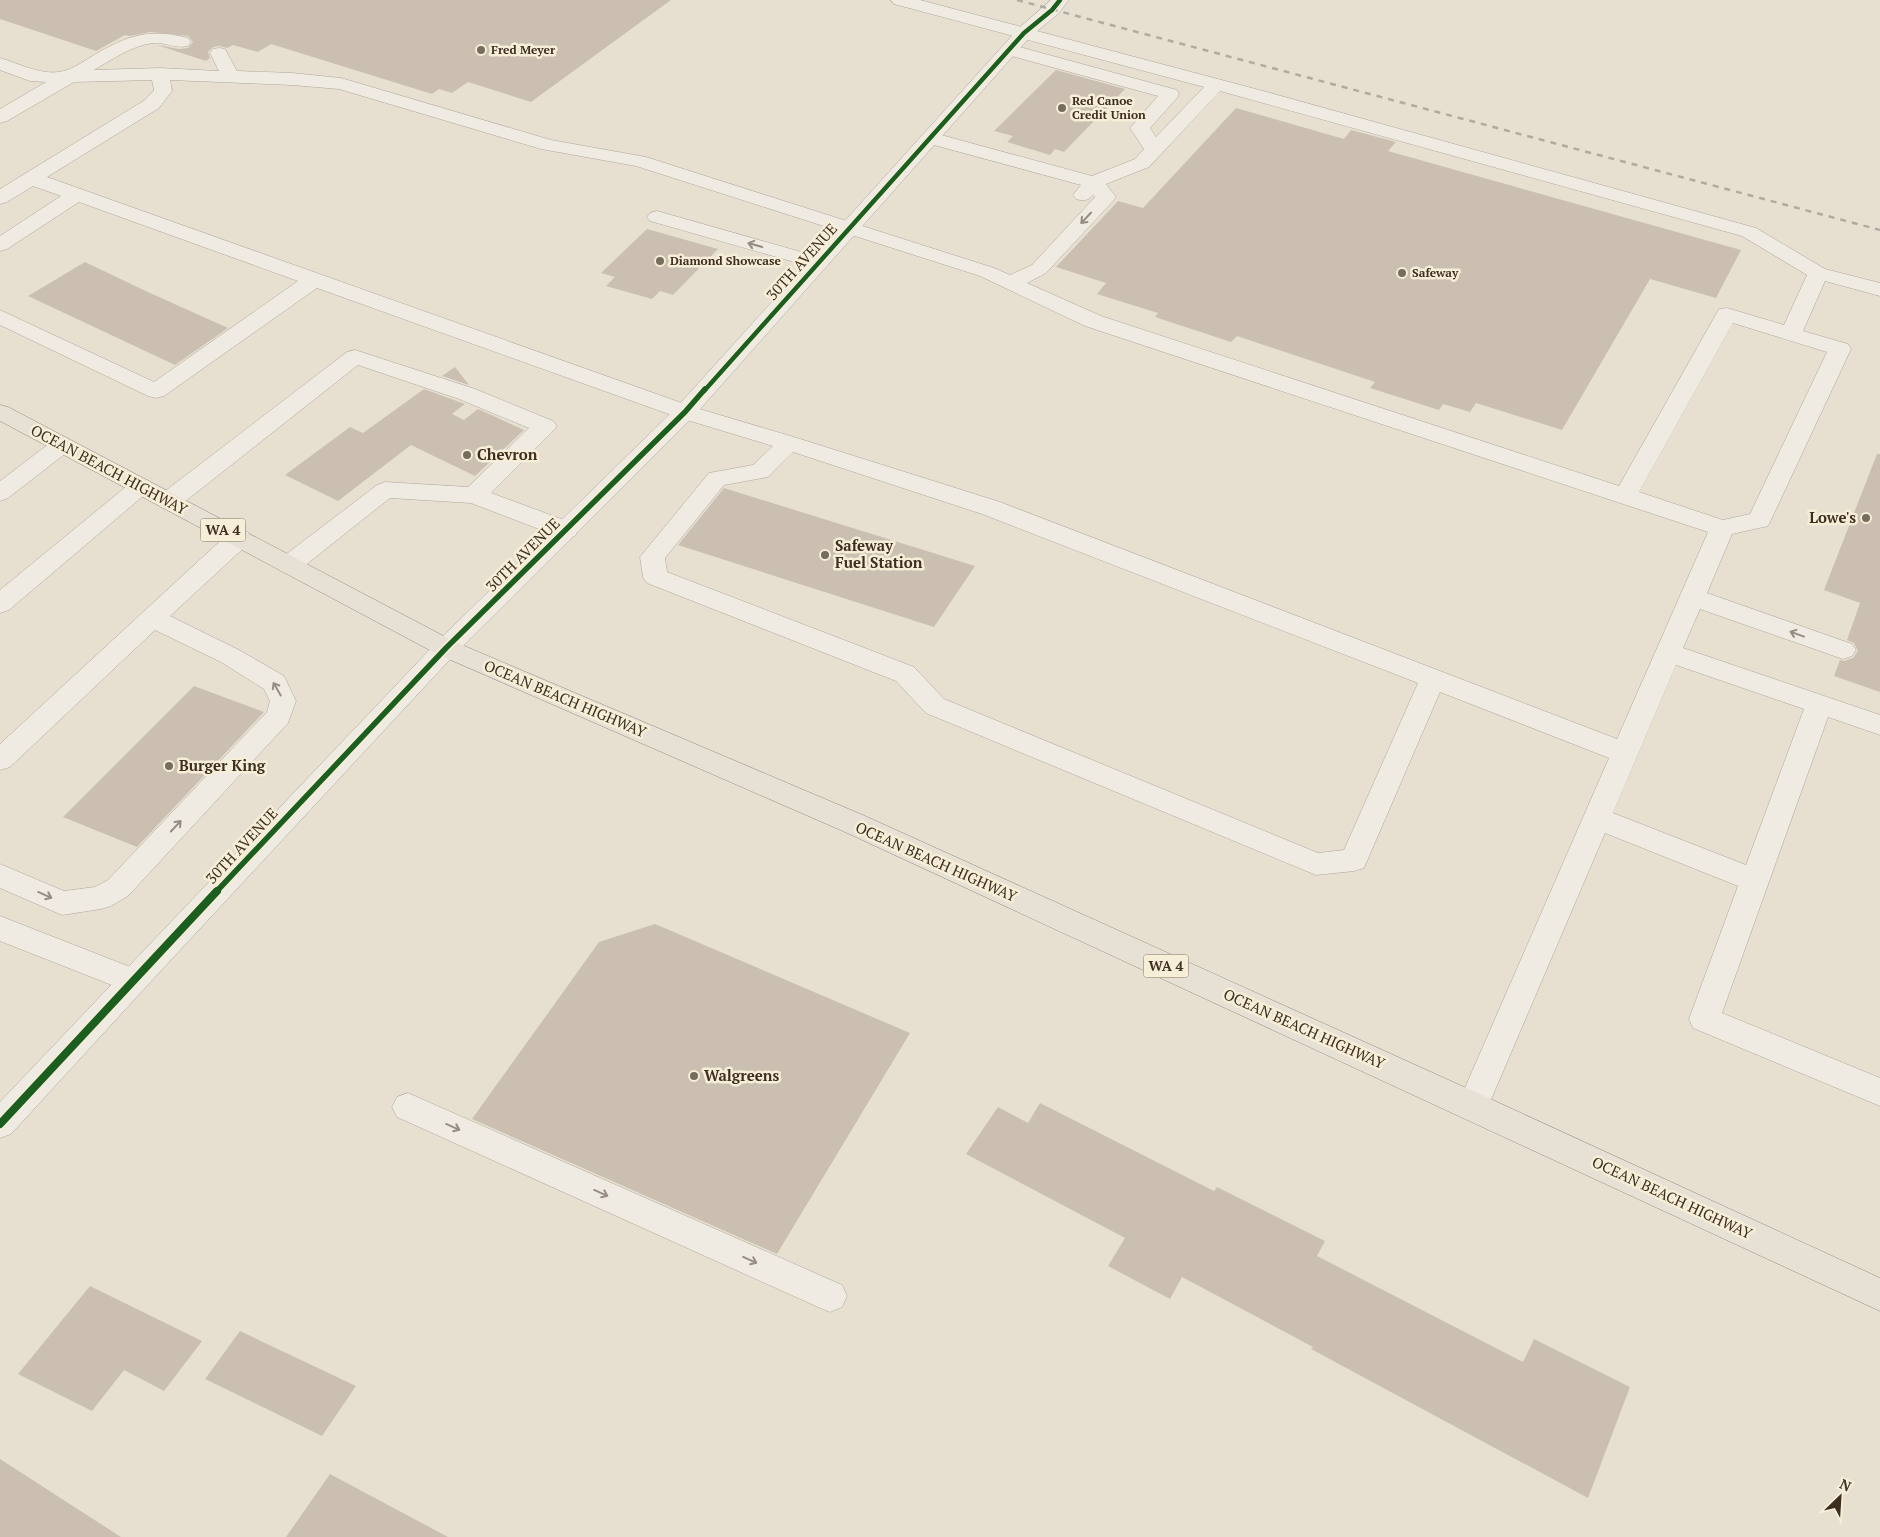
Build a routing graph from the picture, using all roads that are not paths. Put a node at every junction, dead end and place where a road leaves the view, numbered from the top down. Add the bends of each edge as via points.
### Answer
1 (900, 0) edge
2 (1060, 0) edge
3 (182, 42) dead end
4 (1017, 42) junction
5 (219, 53) dead end
6 (0, 64) edge
7 (160, 74) junction
8 (70, 76) junction
9 (231, 77) junction
10 (1216, 85) junction
11 (0, 117) edge
12 (930, 138) junction
13 (1154, 149) junction
14 (34, 178) junction
15 (1093, 182) junction
16 (78, 194) junction
17 (0, 198) edge
18 (657, 217) dead end
19 (850, 227) junction
20 (0, 246) edge
21 (819, 263) junction
22 (1818, 273) junction
23 (315, 279) junction
24 (1010, 282) junction
25 (1880, 290) edge
26 (0, 317) edge
27 (1791, 334) junction
28 (0, 412) edge
29 (685, 412) junction
30 (789, 443) junction
31 (62, 445) junction
32 (141, 486) junction
33 (0, 494) edge
34 (474, 495) junction
35 (1624, 496) junction
36 (169, 501) junction
37 (1722, 528) junction
38 (566, 530) junction
39 (239, 538) junction
40 (289, 565) junction
41 (1692, 597) junction
42 (0, 604) edge
43 (152, 618) junction
44 (446, 648) junction
45 (1843, 650) dead end
46 (1668, 652) junction
47 (1433, 678) junction
48 (1819, 704) junction
49 (1880, 725) edge
50 (1625, 753) junction
51 (0, 760) edge
52 (1597, 818) junction
53 (0, 875) edge
54 (1754, 880) junction
55 (1, 930) edge
56 (132, 982) junction
57 (1880, 1092) edge
58 (1473, 1106) junction
59 (408, 1107) dead end
60 (0, 1124) edge
61 (1880, 1294) edge
62 (830, 1296) dead end

1 - 4 street
2 - 4 street, 30TH AVENUE
3 - 8 street via 166,38 138,40 121,46
4 - 10 street
4 - 12 street, 30TH AVENUE
4 - 13 street via 1170,94 1140,128
5 - 9 street
6 - 8 street via 37,77
7 - 8 street
7 - 9 street
7 - 14 street via 163,91 152,104
8 - 11 street
9 - 19 street via 341,84 548,145 639,161
10 - 13 street
10 - 22 street via 1749,232
12 - 15 street
12 - 19 street, 30TH AVENUE
13 - 15 street via 1142,163
14 - 16 street
14 - 17 street
15 - 24 street via 1106,197 1038,269
16 - 20 street
16 - 23 street
21 -> 18 street
19 - 21 street, 30TH AVENUE
19 - 24 street
21 - 29 street, 30TH AVENUE
22 - 25 street
22 - 27 street
23 - 26 street via 156,391
23 - 29 street
24 - 35 street via 1094,321
27 - 35 street via 1727,314
27 - 37 street via 1840,349 1759,520
28 - 31 main road, OCEAN BEACH HIGHWAY / WA 4
29 - 30 street
29 - 38 street, 30TH AVENUE
30 - 47 street via 991,508
30 - 47 street via 760,472 717,478 652,558 656,577 905,674 935,706 1316,864 1354,860
31 - 32 main road, OCEAN BEACH HIGHWAY / WA 4
31 - 33 street
32 - 36 main road, OCEAN BEACH HIGHWAY / WA 4
32 - 42 street
34 - 36 street via 545,426 467,394 355,357
34 - 38 street
34 - 40 street via 385,490
35 - 37 street
36 - 39 main road, OCEAN BEACH HIGHWAY / WA 4
37 - 41 street
38 - 44 street, 30TH AVENUE
39 - 40 main road, OCEAN BEACH HIGHWAY / WA 4
39 - 43 street
40 - 44 main road, OCEAN BEACH HIGHWAY / WA 4
45 -> 41 street
41 - 46 street
43 - 51 street
53 -> 43 street via 62,903 101,898 118,888 279,716 283,701 275,683 230,656
44 - 56 street, 30TH AVENUE
44 - 58 main road, OCEAN BEACH HIGHWAY / WA 4 via 854,824
46 - 48 street
46 - 50 street
47 - 50 street
48 - 49 street
48 - 54 street
50 - 52 street
52 - 54 street
52 - 58 street
54 - 57 street via 1704,1020
55 - 56 street
56 - 60 street, 30TH AVENUE
58 - 61 main road, OCEAN BEACH HIGHWAY / WA 4
59 -> 62 street

